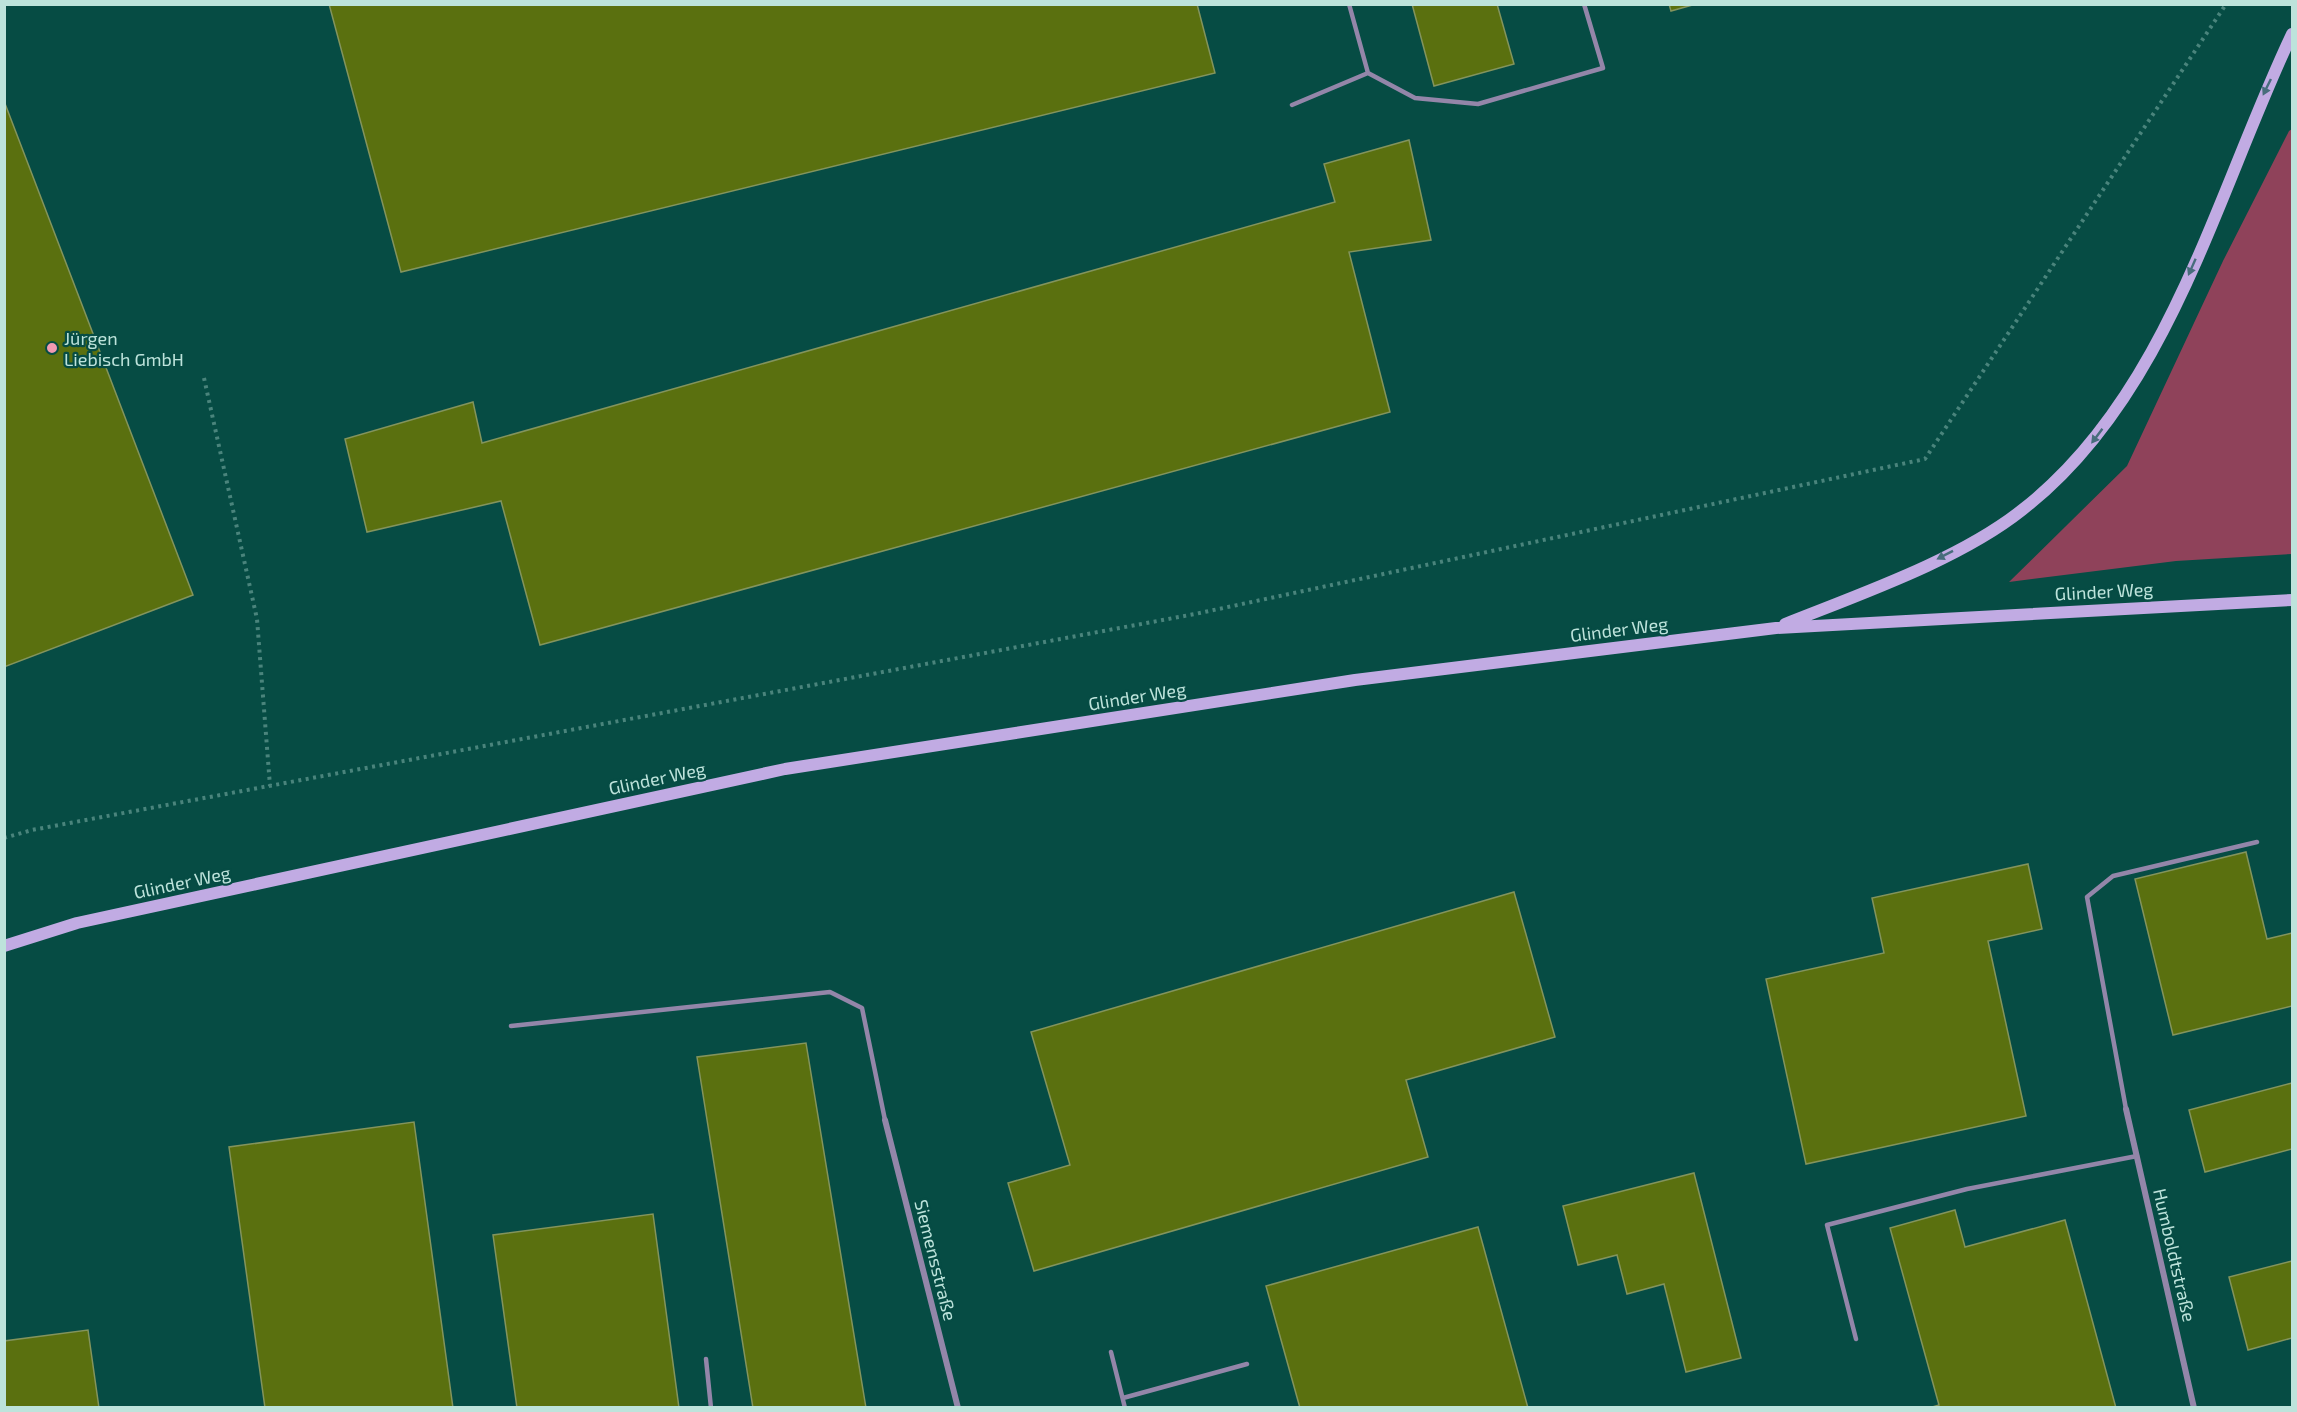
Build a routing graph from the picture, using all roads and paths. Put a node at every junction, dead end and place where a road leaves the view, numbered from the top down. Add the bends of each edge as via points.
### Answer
1 (1348, 4) edge
2 (1584, 4) edge
3 (2226, 4) edge
4 (2292, 34) edge
5 (1368, 73) junction
6 (1292, 105) dead end
7 (204, 378) dead end
8 (2292, 600) edge
9 (1776, 628) junction
10 (270, 786) junction
11 (4, 838) edge
12 (2257, 842) dead end
13 (4, 946) edge
14 (511, 1026) dead end
15 (2126, 1109) joint
16 (885, 1120) joint
17 (2137, 1156) junction
18 (1856, 1339) dead end
19 (1111, 1352) dead end
20 (706, 1359) dead end
21 (1247, 1364) dead end
22 (1123, 1398) junction
23 (711, 1407) edge
24 (958, 1407) edge
25 (1125, 1407) edge
26 (2194, 1407) edge

1 - 5 lane
2 - 5 lane via 1603,68 1478,104 1415,98
3 - 10 path via 1925,459 1195,614
4 -> 9 main road via 2171,314 2127,393 2095,440 2060,479 2020,512 1973,541 1901,577
5 - 6 lane
7 - 10 path via 257,619
8 - 9 main road, Glinder Weg
9 - 13 main road, Glinder Weg via 1355,680 785,769 77,923
10 - 11 path
12 - 15 lane via 2113,876 2087,897
14 - 16 lane via 830,992 862,1008
15 - 17 street, Humboldtstraße
16 - 24 street, Siemensstraße
17 - 18 lane via 1967,1189 1827,1226
17 - 26 street, Humboldtstraße
19 - 22 lane
20 - 23 lane
21 - 22 lane
22 - 25 lane

